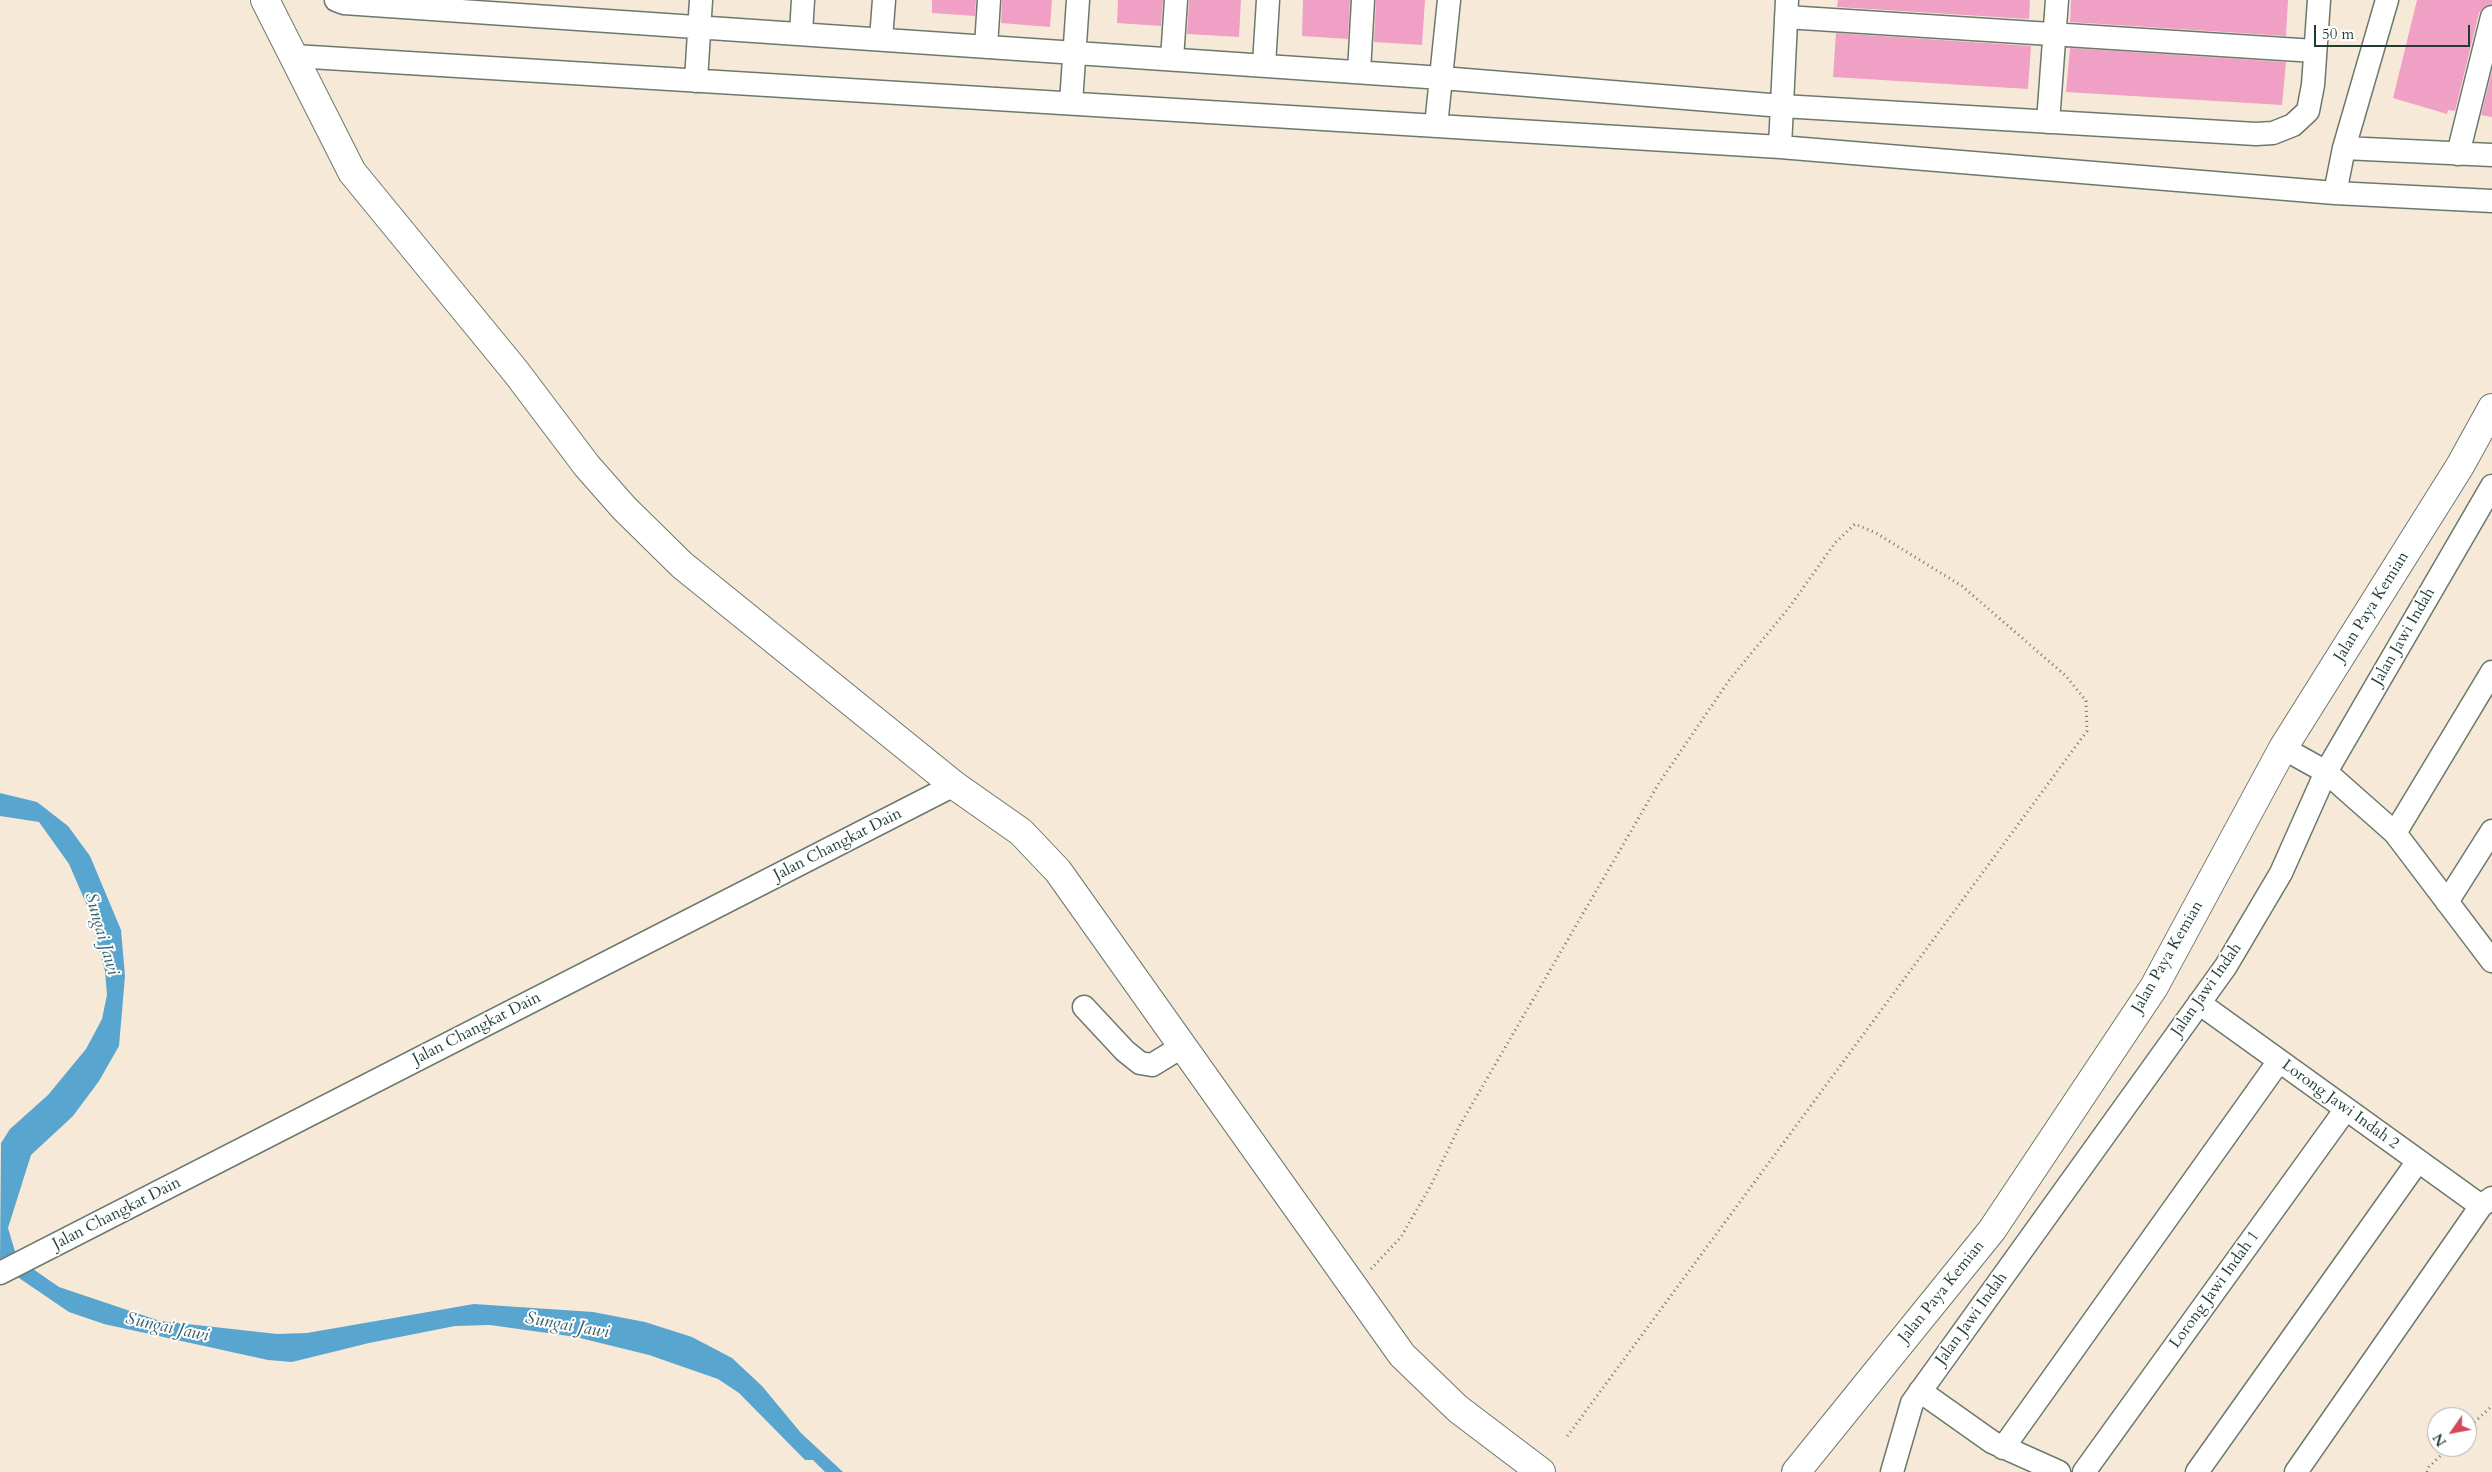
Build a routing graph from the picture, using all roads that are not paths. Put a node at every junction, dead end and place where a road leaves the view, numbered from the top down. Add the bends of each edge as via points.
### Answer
1 (265, 0) edge
2 (336, 0) edge
3 (701, 0) edge
4 (803, 0) edge
5 (884, 0) edge
6 (989, 0) edge
7 (1078, 0) edge
8 (1176, 0) edge
9 (1268, 0) edge
10 (1363, 0) edge
11 (1449, 0) edge
12 (2057, 0) edge
13 (2319, 0) edge
14 (2387, 0) edge
15 (1787, 9) edge
16 (2492, 16) edge
17 (700, 26) junction
18 (801, 33) junction
19 (2054, 35) junction
20 (882, 39) junction
21 (986, 46) junction
22 (2315, 51) junction
23 (1074, 52) junction
24 (294, 56) junction
25 (1172, 59) junction
26 (1264, 65) junction
27 (1359, 72) junction
28 (1442, 78) junction
29 (696, 81) junction
30 (1071, 104) junction
31 (1782, 106) junction
32 (2048, 122) junction
33 (1436, 126) junction
34 (1780, 147) junction
35 (2344, 148) junction
36 (2458, 154) junction
37 (2492, 155) edge
38 (2335, 193) junction
39 (2492, 201) edge
40 (2492, 408) edge
41 (2491, 490) edge
42 (2492, 672) edge
43 (2283, 748) junction
44 (2326, 772) junction
45 (954, 785) junction
46 (2492, 832) edge
47 (2395, 833) junction
48 (2447, 902) junction
49 (2492, 961) edge
50 (2199, 1003) junction
51 (1084, 1007) dead end
52 (1182, 1046) junction
53 (2279, 1061) junction
54 (2346, 1109) junction
55 (2418, 1161) junction
56 (2487, 1202) edge
57 (0, 1273) edge
58 (1920, 1391) junction
59 (2003, 1448) junction
60 (1541, 1472) edge
61 (1796, 1472) edge
62 (1892, 1472) edge
63 (2058, 1472) edge
64 (2084, 1472) edge
65 (2197, 1472) edge
66 (2296, 1472) edge

1 - 24 main road
2 - 17 street via 344,4
3 - 17 street
4 - 18 street
5 - 20 street
6 - 21 street
7 - 23 street
8 - 25 street
9 - 26 street
10 - 27 street
11 - 28 street
12 - 19 street
13 - 22 street
14 - 35 street
15 - 19 street
15 - 31 street
16 - 36 street
17 - 18 street
17 - 29 street
18 - 20 street
19 - 22 street
19 - 32 street
20 - 21 street
21 - 23 street
22 - 32 street via 2308,111 2293,125 2274,133
23 - 25 street
23 - 30 street
24 - 29 street
24 - 45 main road via 352,172 624,508 682,565
25 - 26 street
26 - 27 street
27 - 28 street
28 - 31 street
28 - 33 street
29 - 30 street
30 - 33 street
31 - 32 street
31 - 34 street
33 - 34 street
34 - 38 street
35 - 36 street
35 - 38 street
36 - 37 street
38 - 39 street
40 - 43 main road, Jalan Paya Kemian via 2460,466
41 - 44 street, Jalan Jawi Indah
42 - 47 street
43 - 44 street
43 - 61 main road, Jalan Paya Kemian via 2154,987 2003,1214
44 - 47 street
44 - 50 street, Jalan Jawi Indah via 2281,873 2226,966
45 - 52 main road via 1021,832 1058,872
45 - 57 street, Jalan Changkat Dain
46 - 48 street
47 - 48 street
48 - 49 street
50 - 53 street, Lorong Jawi Indah 2
50 - 58 street, Jalan Jawi Indah
51 - 52 street via 1140,1064 1152,1065
52 - 60 main road via 1402,1355 1458,1409
53 - 54 street, Lorong Jawi Indah 2
53 - 59 street
54 - 55 street, Lorong Jawi Indah 2
54 - 64 street, Lorong Jawi Indah 1
55 - 56 street, Lorong Jawi Indah 2
55 - 65 street
56 - 66 street
58 - 59 street
58 - 62 street, Jalan Jawi Indah via 1912,1403
59 - 63 street

